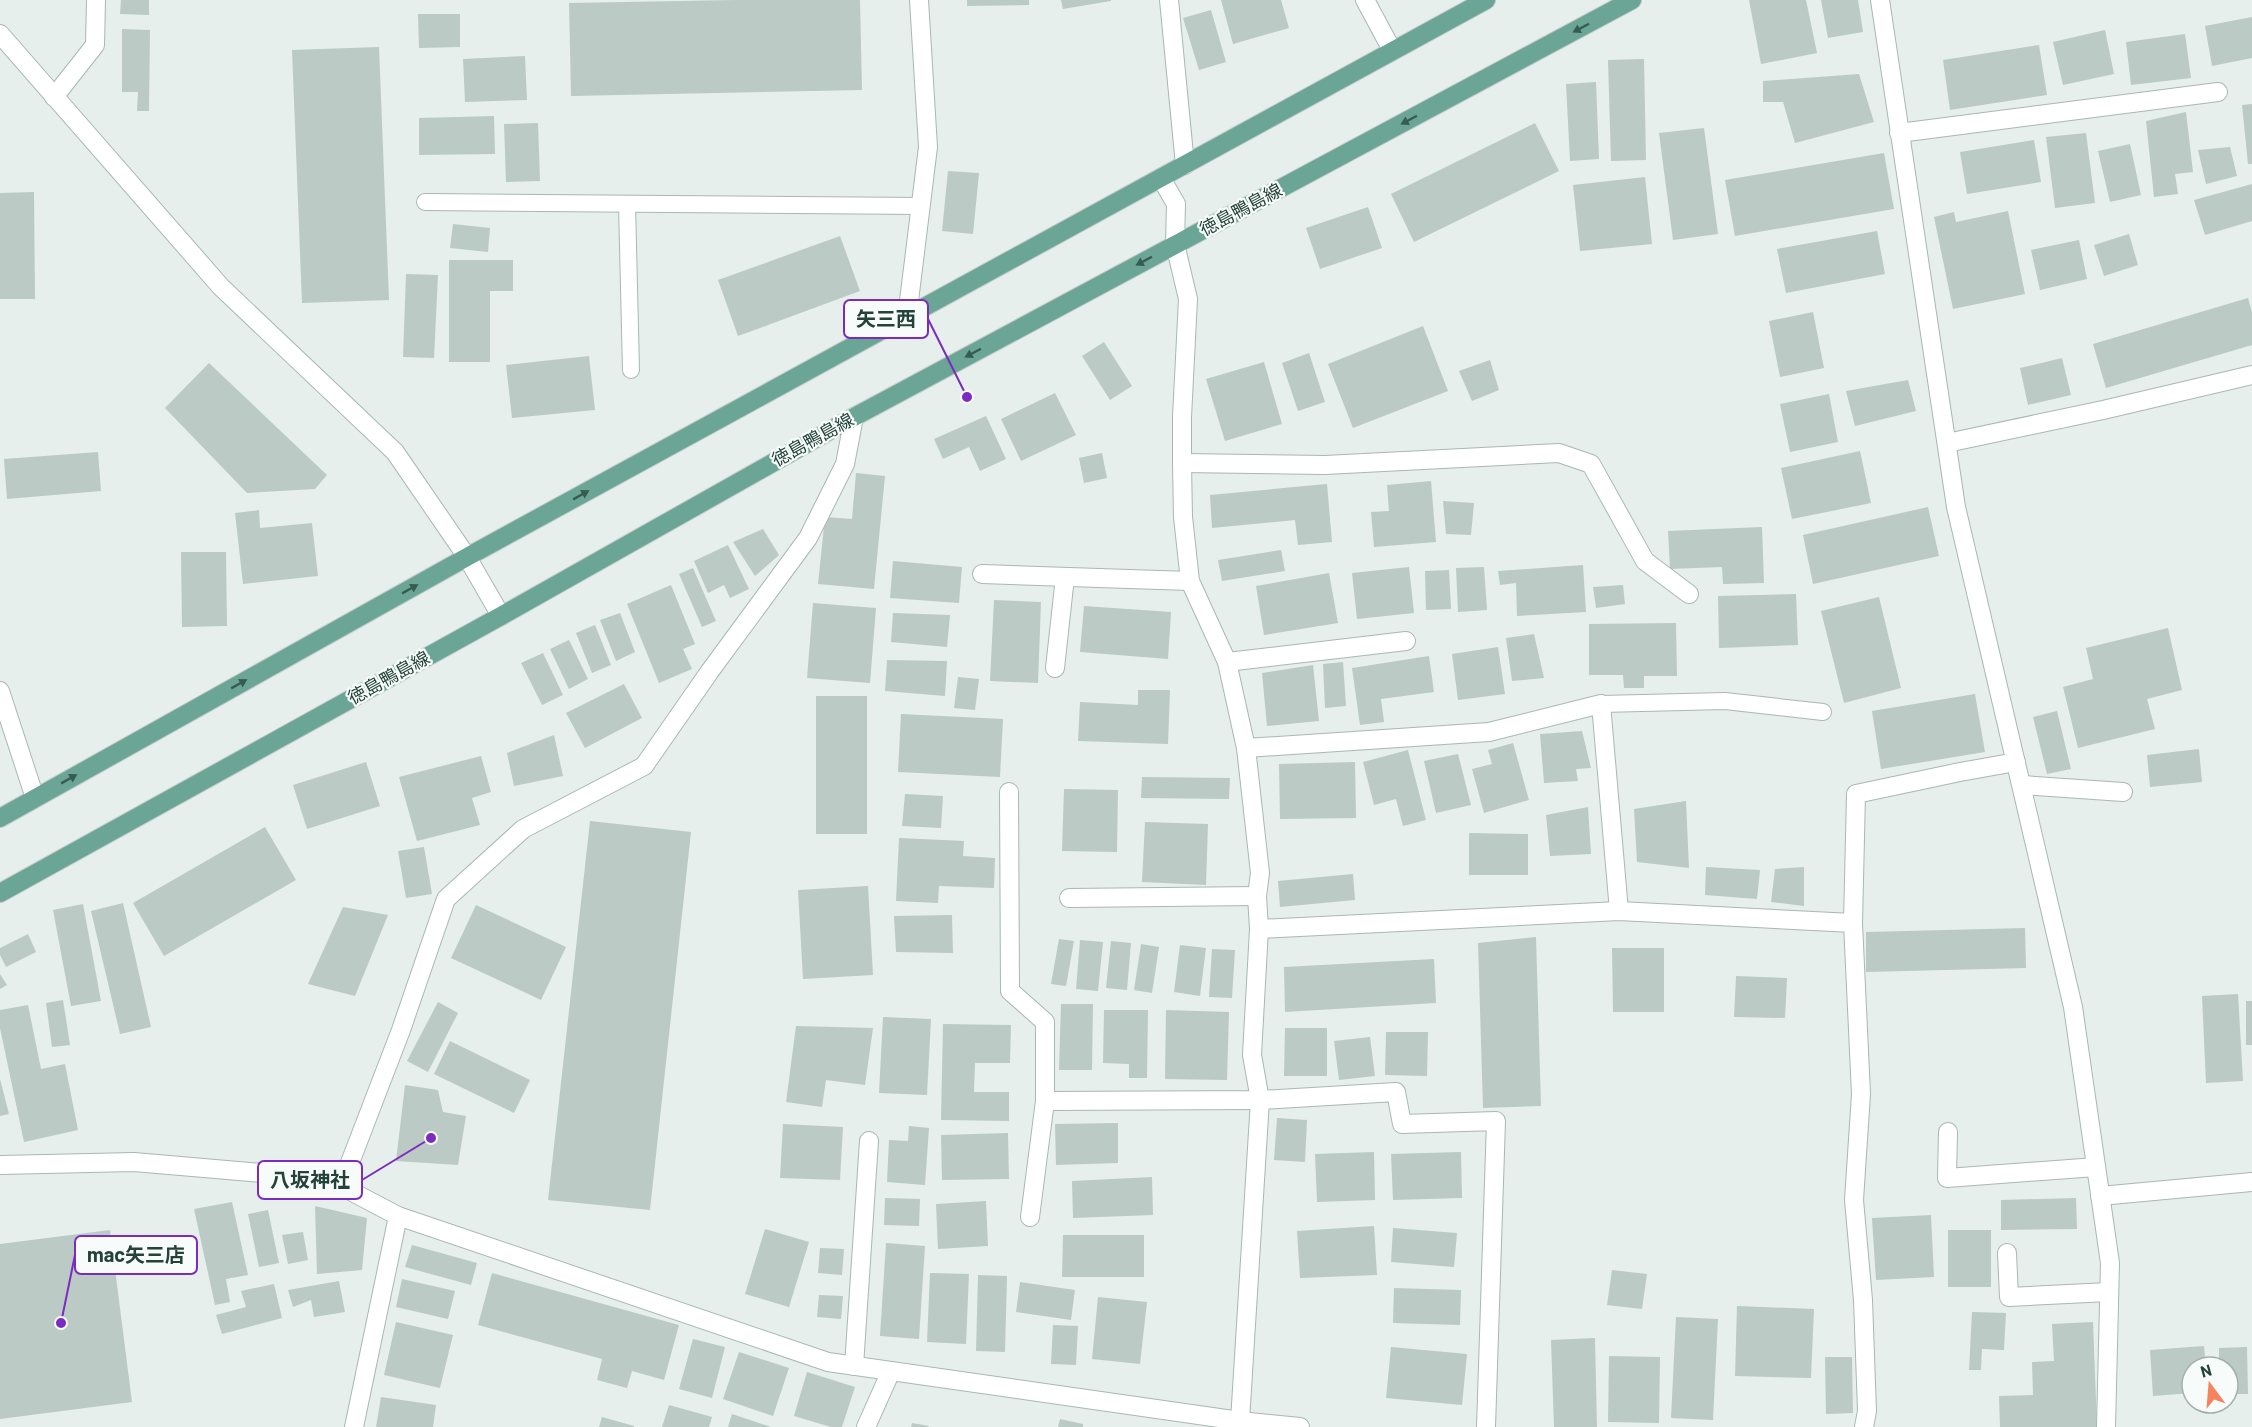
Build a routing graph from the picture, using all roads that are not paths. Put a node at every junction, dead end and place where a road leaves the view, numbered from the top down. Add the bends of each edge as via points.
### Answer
1 (96, 0) edge
2 (919, 0) edge
3 (1168, 0) edge
4 (1365, 0) edge
5 (1486, 0) edge
6 (1632, 0) edge
7 (1880, 0) edge
8 (0, 34) edge
9 (1392, 50) junction
10 (2217, 92) dead end
11 (54, 97) junction
12 (1899, 134) junction
13 (1185, 165) junction
14 (1161, 178) junction
15 (425, 202) dead end
16 (627, 204) junction
17 (921, 206) junction
18 (1175, 244) junction
19 (908, 317) junction
20 (631, 370) dead end
21 (2252, 375) edge
22 (854, 417) junction
23 (1947, 443) junction
24 (1182, 463) junction
25 (467, 556) junction
26 (982, 574) dead end
27 (1065, 577) junction
28 (1190, 581) junction
29 (1689, 594) dead end
30 (501, 616) junction
31 (1406, 641) dead end
32 (1227, 662) junction
33 (1055, 668) dead end
34 (1, 700) edge
35 (1600, 704) junction
36 (1823, 712) dead end
37 (1246, 747) junction
38 (2016, 762) junction
39 (2022, 785) junction
40 (1009, 792) dead end
41 (2123, 792) dead end
42 (35, 798) junction
43 (0, 818) edge
44 (0, 893) edge
45 (1257, 896) junction
46 (1069, 898) dead end
47 (1619, 911) junction
48 (1853, 923) junction
49 (1259, 928) junction
50 (1260, 1100) junction
51 (1045, 1101) junction
52 (1947, 1132) dead end
53 (868, 1141) dead end
54 (0, 1166) edge
55 (2096, 1167) junction
56 (2252, 1182) edge
57 (341, 1186) junction
58 (2100, 1196) junction
59 (398, 1216) junction
60 (1030, 1217) dead end
61 (2007, 1253) dead end
62 (2109, 1292) junction
63 (854, 1366) junction
64 (891, 1371) junction
65 (1240, 1420) junction
66 (1273, 1425) edge
67 (354, 1427) edge
68 (866, 1427) edge
69 (1300, 1427) edge
70 (1486, 1427) edge
71 (1864, 1427) edge
72 (2106, 1427) edge

1 - 11 street via 95,45
2 - 17 street via 928,147
3 - 13 street
4 - 9 street
5 - 9 main road
6 -> 18 main road, 徳島鴨島線
7 - 12 street
8 - 11 street
9 - 13 main road
10 - 12 street
11 - 25 street via 221,287 395,452
12 - 23 street
13 - 14 main road
14 - 18 street via 1176,204
14 - 19 main road
15 - 16 lane
16 - 17 lane
16 - 20 lane
17 - 19 street
18 -> 22 main road, 徳島鴨島線
18 - 24 street via 1188,299
25 -> 19 main road
21 - 23 street
22 - 30 main road, 徳島鴨島線
22 - 57 street via 845,464 808,538 644,766 523,829 446,899
23 - 38 street via 1956,507
24 - 28 street
24 - 29 street via 1325,465 1559,453 1591,464 1646,561
25 - 30 street
42 -> 25 main road
26 - 27 street
27 - 28 street
27 - 33 street
28 - 32 street
30 - 44 main road, 徳島鴨島線
31 - 32 street
32 - 37 street
34 - 42 street
35 - 36 lane via 1725,701
35 - 37 street via 1489,732
35 - 47 street
37 - 45 street via 1260,873
38 - 39 street
38 - 48 street via 1856,794
39 - 41 street
39 - 55 street via 2073,1007
40 - 51 street via 1010,991 1045,1022
42 - 43 main road
45 - 46 street
45 - 49 street
47 - 48 street
47 - 49 street
48 - 71 street via 1861,1094 1854,1200 1863,1300 1867,1411
49 - 50 street via 1252,1055
50 - 51 street
50 - 65 street
50 - 70 street via 1396,1092 1401,1124 1496,1121
51 - 60 street
52 - 55 street via 1947,1178
53 - 63 street
54 - 57 street via 134,1162 262,1173
55 - 58 street
56 - 58 street
57 - 59 street
58 - 62 street via 2110,1263
59 - 63 street via 828,1362
59 - 67 street
61 - 62 street via 2009,1297
62 - 72 street
63 - 64 street
64 - 65 street
64 - 68 street
65 - 66 street
66 - 69 street

